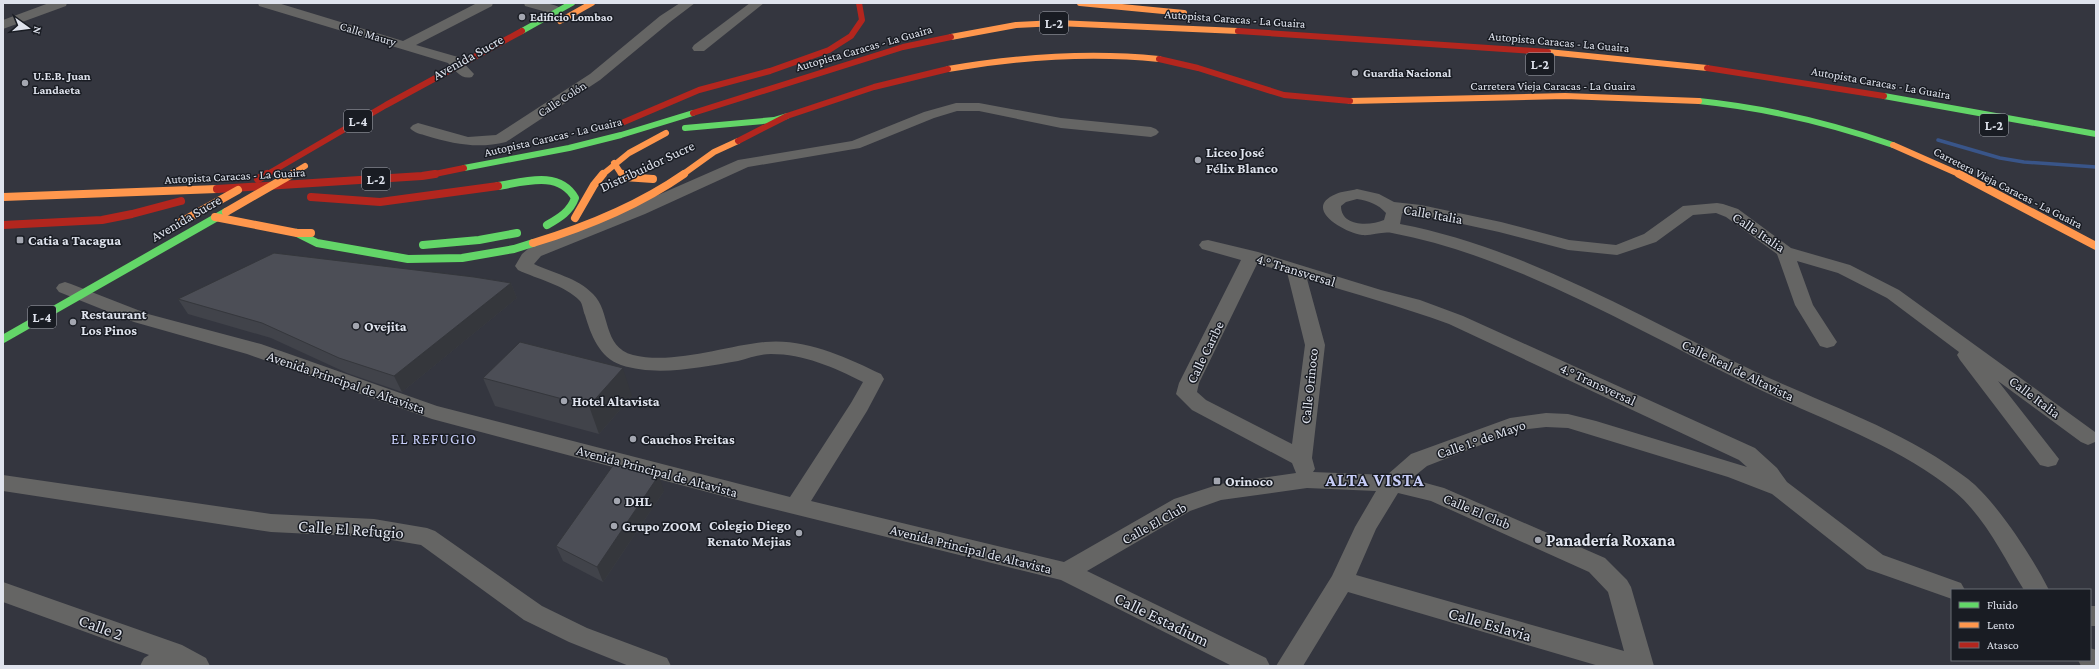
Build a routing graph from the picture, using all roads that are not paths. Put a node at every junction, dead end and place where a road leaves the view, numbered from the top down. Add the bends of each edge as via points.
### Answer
1 (61, 3) edge
2 (487, 3) edge
3 (530, 3) edge
4 (572, 3) edge
5 (592, 3) edge
6 (689, 3) edge
7 (758, 3) edge
8 (859, 3) edge
9 (1080, 3) edge
10 (269, 4) edge
11 (557, 11) junction
12 (1191, 14) dead end
13 (3, 25) edge
14 (552, 26) dead end
15 (1072, 34) dead end
16 (1439, 35) dead end
17 (1209, 40) dead end
18 (405, 45) junction
19 (699, 48) dead end
20 (940, 49) dead end
21 (1555, 52) junction
22 (465, 71) junction
23 (786, 94) dead end
24 (1885, 106) dead end
25 (721, 116) dead end
26 (787, 116) junction
27 (418, 128) dead end
28 (676, 130) junction
29 (1151, 132) dead end
30 (2096, 134) edge
31 (2065, 138) dead end
32 (568, 148) junction
33 (714, 152) junction
34 (315, 160) dead end
35 (562, 160) dead end
36 (614, 164) junction
37 (676, 167) dead end
38 (664, 174) dead end
39 (653, 179) junction
40 (440, 183) dead end
41 (639, 186) dead end
42 (396, 188) dead end
43 (365, 191) dead end
44 (3, 197) edge
45 (272, 198) dead end
46 (189, 201) junction
47 (135, 203) dead end
48 (592, 207) dead end
49 (1391, 207) junction
50 (580, 212) junction
51 (215, 218) junction
52 (61, 224) junction
53 (178, 224) dead end
54 (3, 225) edge
55 (544, 226) joint
56 (1387, 227) junction
57 (3, 231) edge
58 (527, 231) dead end
59 (297, 233) junction
60 (318, 233) dead end
61 (549, 239) junction
62 (415, 245) dead end
63 (1208, 245) dead end
64 (2096, 246) edge
65 (1785, 252) junction
66 (1252, 256) junction
67 (1295, 269) junction
68 (71, 289) junction
69 (1950, 334) junction
70 (3, 339) edge
71 (1827, 342) dead end
72 (2088, 437) dead end
73 (1301, 458) junction
74 (2048, 459) dead end
75 (1307, 480) junction
76 (1392, 483) junction
77 (7, 484) edge
78 (1780, 488) junction
79 (796, 506) junction
80 (1066, 572) junction
81 (1342, 581) junction
82 (1951, 589) edge
83 (2036, 589) edge
84 (3, 592) edge
85 (163, 660) edge
86 (197, 666) edge
87 (658, 666) edge
88 (1257, 666) edge
89 (1289, 666) edge
90 (1637, 666) edge
91 (1641, 666) edge

1 - 13 street
2 - 18 street
3 - 11 street
4 - 11 main road, Avenida Sucre / L-4
5 - 14 main road
6 - 27 street, Calle Colón via 665,19 595,77 501,140 484,144 468,143
7 - 19 street
8 - 32 main road via 863,10 861,25 836,47 780,69 674,99
9 - 12 main road
10 - 18 street, Calle Maury
11 - 22 main road, Avenida Sucre / L-4
15 - 17 main road, Autopista Caracas - La Guaira / L-2 via 1101,33
16 - 21 main road via 1477,38
18 - 22 street, Calle Maury via 453,60
20 - 23 main road, Autopista Caracas - La Guaira via 911,54
21 - 30 main road, Autopista Caracas - La Guaira / L-2 via 1710,68
21 - 32 main road, Autopista Caracas - La Guaira / L-2 via 1137,25 1016,25 903,47 692,113
22 - 53 main road, Avenida Sucre / L-4, bridge via 258,179
24 - 31 main road, Autopista Caracas - La Guaira / L-2
25 - 28 main road, Autopista Caracas - La Guaira
26 - 28 main road via 774,120
26 - 33 main road, Carretera Vieja Caracas - La Guaira
26 - 64 main road, Carretera Vieja Caracas - La Guaira via 904,79 942,70 1018,59 1068,56 1165,60 1192,65 1275,92 1333,100 1570,97 1696,101 1791,116 1906,151 1974,181
28 - 35 main road, Autopista Caracas - La Guaira
28 - 36 main road via 633,150
29 - 79 street via 1061,123 979,107 956,107 929,115 855,145 744,163 639,210 535,252 528,258 524,266 573,287 589,300 600,335 610,351 626,360 652,364 784,348 804,350 874,379 860,406
32 - 44 main road, Autopista Caracas - La Guaira / L-2 via 422,176 181,192
33 - 37 main road, Distribuidor Sucre
33 - 61 main road, Distribuidor Sucre via 640,201 597,222
34 - 51 main road, Avenida Sucre / L-4, bridge
36 - 39 main road via 624,177
36 - 50 main road via 597,180
38 - 39 main road, Distribuidor Sucre
39 - 41 main road, Distribuidor Sucre
40 - 42 main road, L-2
43 - 55 main road, Autopista Caracas - La Guaira / L-2 via 307,197 380,202 451,194 533,179 557,181 569,188 574,197 568,211
45 - 46 main road, Autopista Caracas - La Guaira
46 - 47 main road, Autopista Caracas - La Guaira
46 - 52 main road, Autopista Caracas - La Guaira via 132,215
48 - 50 main road, Distribuidor Sucre
49 - 56 street via 1395,218
49 - 56 street, Calle Real de Altavista via 1377,198 1357,194 1339,198 1331,207 1336,219 1355,229
49 - 65 street, Calle Italia via 1421,210 1501,227 1568,245 1617,250 1650,238 1689,210 1717,208 1732,213
50 - 55 main road, Distribuidor Sucre
50 - 61 main road
51 - 59 main road, Distribuidor Sucre
51 - 68 main road, Avenida Sucre / L-4
52 - 54 main road, Autopista Caracas - La Guaira
52 - 57 main road
56 - 83 street, Calle Real de Altavista via 1408,230 1482,251 1584,295 1767,385 1873,432 1962,487 1986,511
58 - 62 main road via 449,244
59 - 60 main road, Distribuidor Sucre
59 - 61 main road, Distribuidor Sucre via 317,244 423,260 487,255
63 - 66 street, 4.° Transversal
65 - 69 street, Calle Italia via 1844,269 1879,286
65 - 71 street via 1804,305
66 - 67 street, 4.° Transversal
66 - 73 street, Calle Caribe via 1189,383 1186,394 1199,405
67 - 73 street, Calle Orinoco via 1315,345
67 - 78 street, 4.° Transversal via 1413,304 1498,338 1747,454
68 - 70 main road, Avenida Sucre / L-4
68 - 79 street, Avenida Principal de Altavista via 141,318 254,349 432,412
69 - 72 street, Calle Italia
69 - 74 street
73 - 75 street, Calle Orinoco
75 - 76 street, Calle El Club
75 - 80 street, Calle El Club via 1220,492 1182,505
76 - 78 street, Calle 1.° de Mayo via 1419,460 1517,423 1546,420 1568,421 1596,428 1736,471
76 - 81 street, Calle 1.° de Mayo via 1366,527
76 - 91 street, Calle El Club via 1436,494 1597,565 1618,586
77 - 87 street, Calle El Refugio via 271,523 374,528 427,537 533,613 578,635
78 - 82 street, 4.° Transversal via 1875,562
79 - 80 street, Avenida Principal de Altavista
80 - 88 street, Calle Estadium
81 - 89 street, Calle 1.° de Mayo
81 - 90 street, Calle Eslavia
84 - 85 street, Calle 2
85 - 86 street, Calle 2

